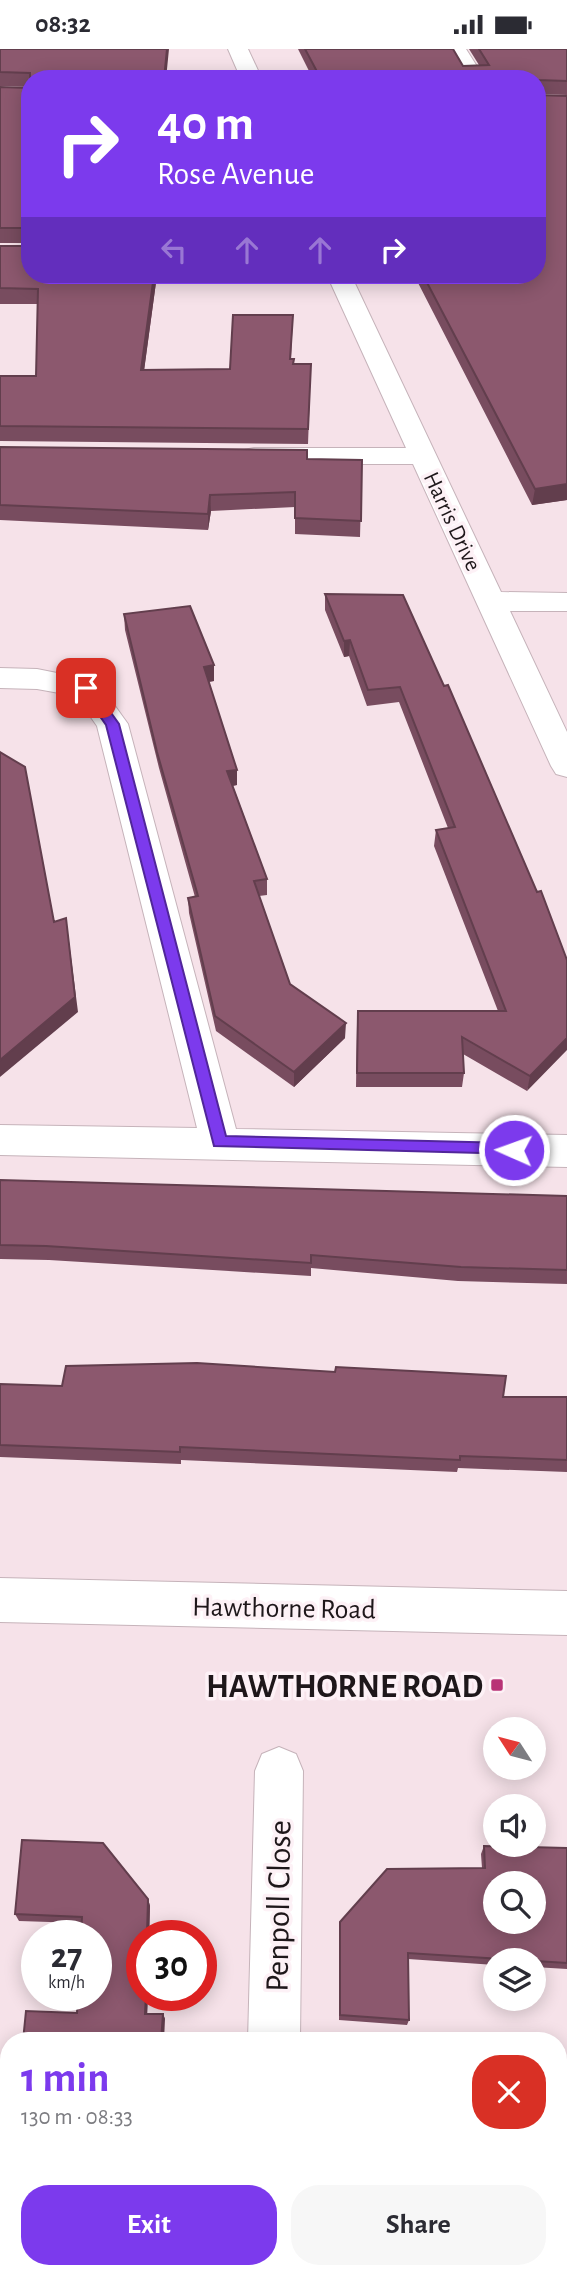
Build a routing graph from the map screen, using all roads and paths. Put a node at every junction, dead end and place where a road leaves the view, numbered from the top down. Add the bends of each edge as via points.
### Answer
1 (238, 49) edge
2 (456, 49) edge
3 (247, 70) edge
4 (469, 70) edge
5 (343, 284) edge
6 (232, 456) edge
7 (423, 456) junction
8 (490, 601) junction
9 (567, 602) edge
10 (0, 678) edge
11 (567, 766) edge
12 (0, 1140) edge
13 (220, 1142) junction
14 (567, 1151) edge
15 (0, 1600) edge
16 (567, 1613) edge
17 (279, 1771) dead end
18 (274, 2032) edge

1 - 3 street
2 - 4 street
5 - 7 street, Harris Drive
6 - 7 street
7 - 8 street, Harris Drive
8 - 9 street
8 - 11 street, Harris Drive
10 - 13 street via 86,688 112,724
12 - 13 street
13 - 14 street
15 - 16 street, Hawthorne Road
17 - 18 street, Penpoll Close

